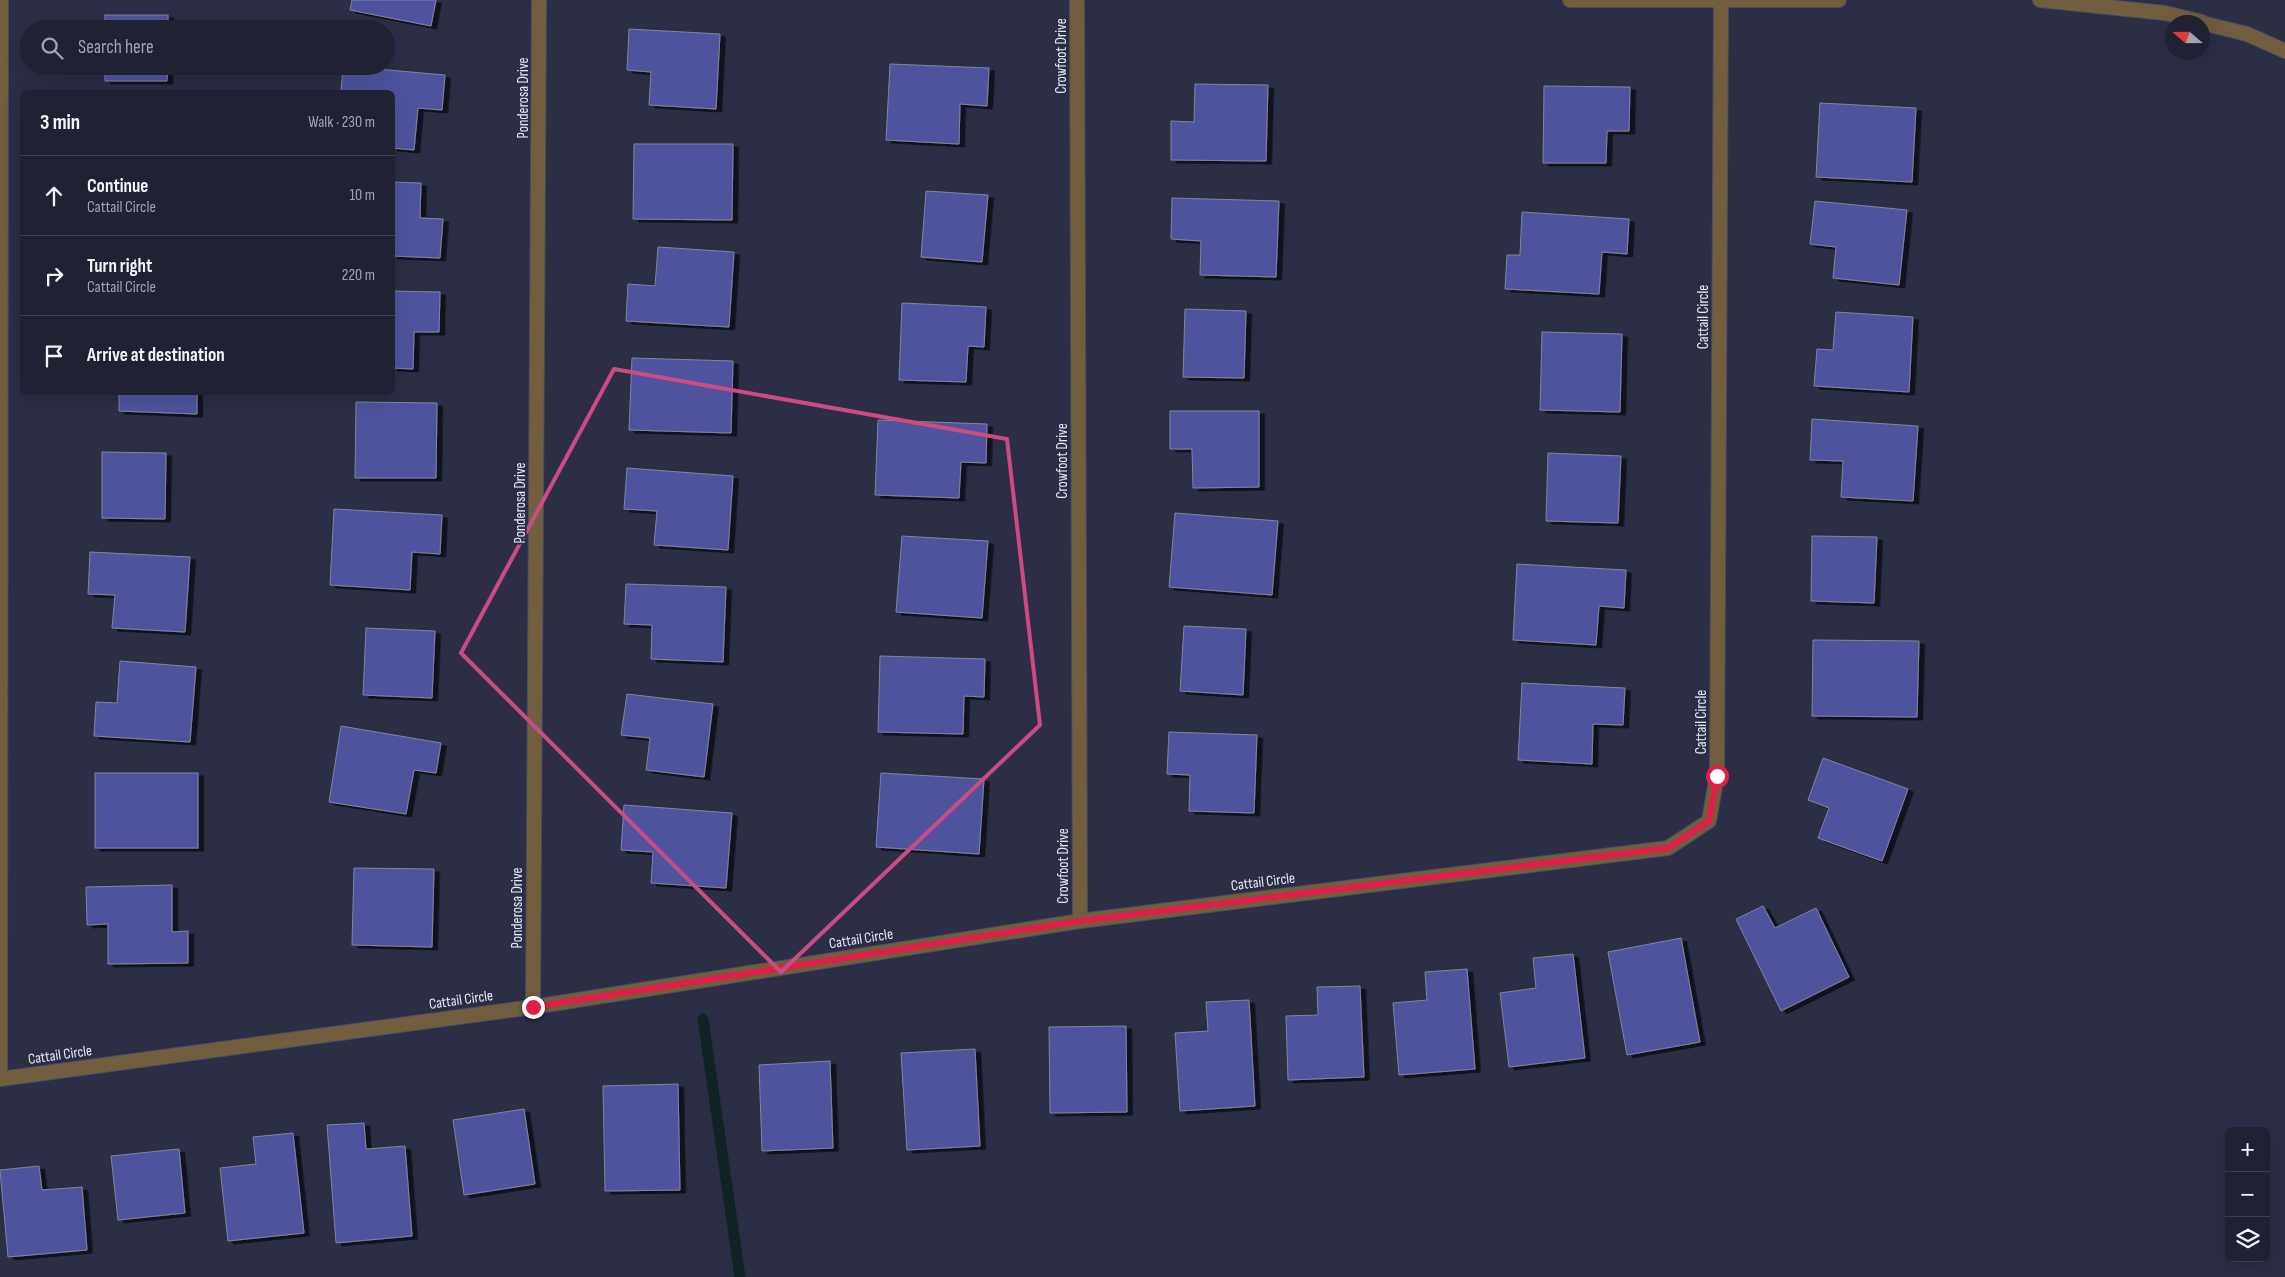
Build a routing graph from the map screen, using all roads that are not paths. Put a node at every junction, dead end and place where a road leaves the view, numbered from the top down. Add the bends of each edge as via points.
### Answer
1 (1, 0) edge
2 (540, 0) edge
3 (1077, 0) edge
4 (1570, 0) edge
5 (1839, 0) edge
6 (2040, 0) edge
7 (1721, 1) edge
8 (2172, 15) edge
9 (2210, 25) edge
10 (2285, 51) edge
11 (1080, 921) junction
12 (533, 1007) junction
13 (0, 1079) edge

1 - 13 street
2 - 12 street, Ponderosa Drive
3 - 11 street, Crowfoot Drive
4 - 7 street
5 - 7 street
6 - 8 street
7 - 11 street, Cattail Circle via 1717,776 1709,821 1668,848
9 - 10 street via 2247,34
11 - 12 street, Cattail Circle
12 - 13 street, Cattail Circle

